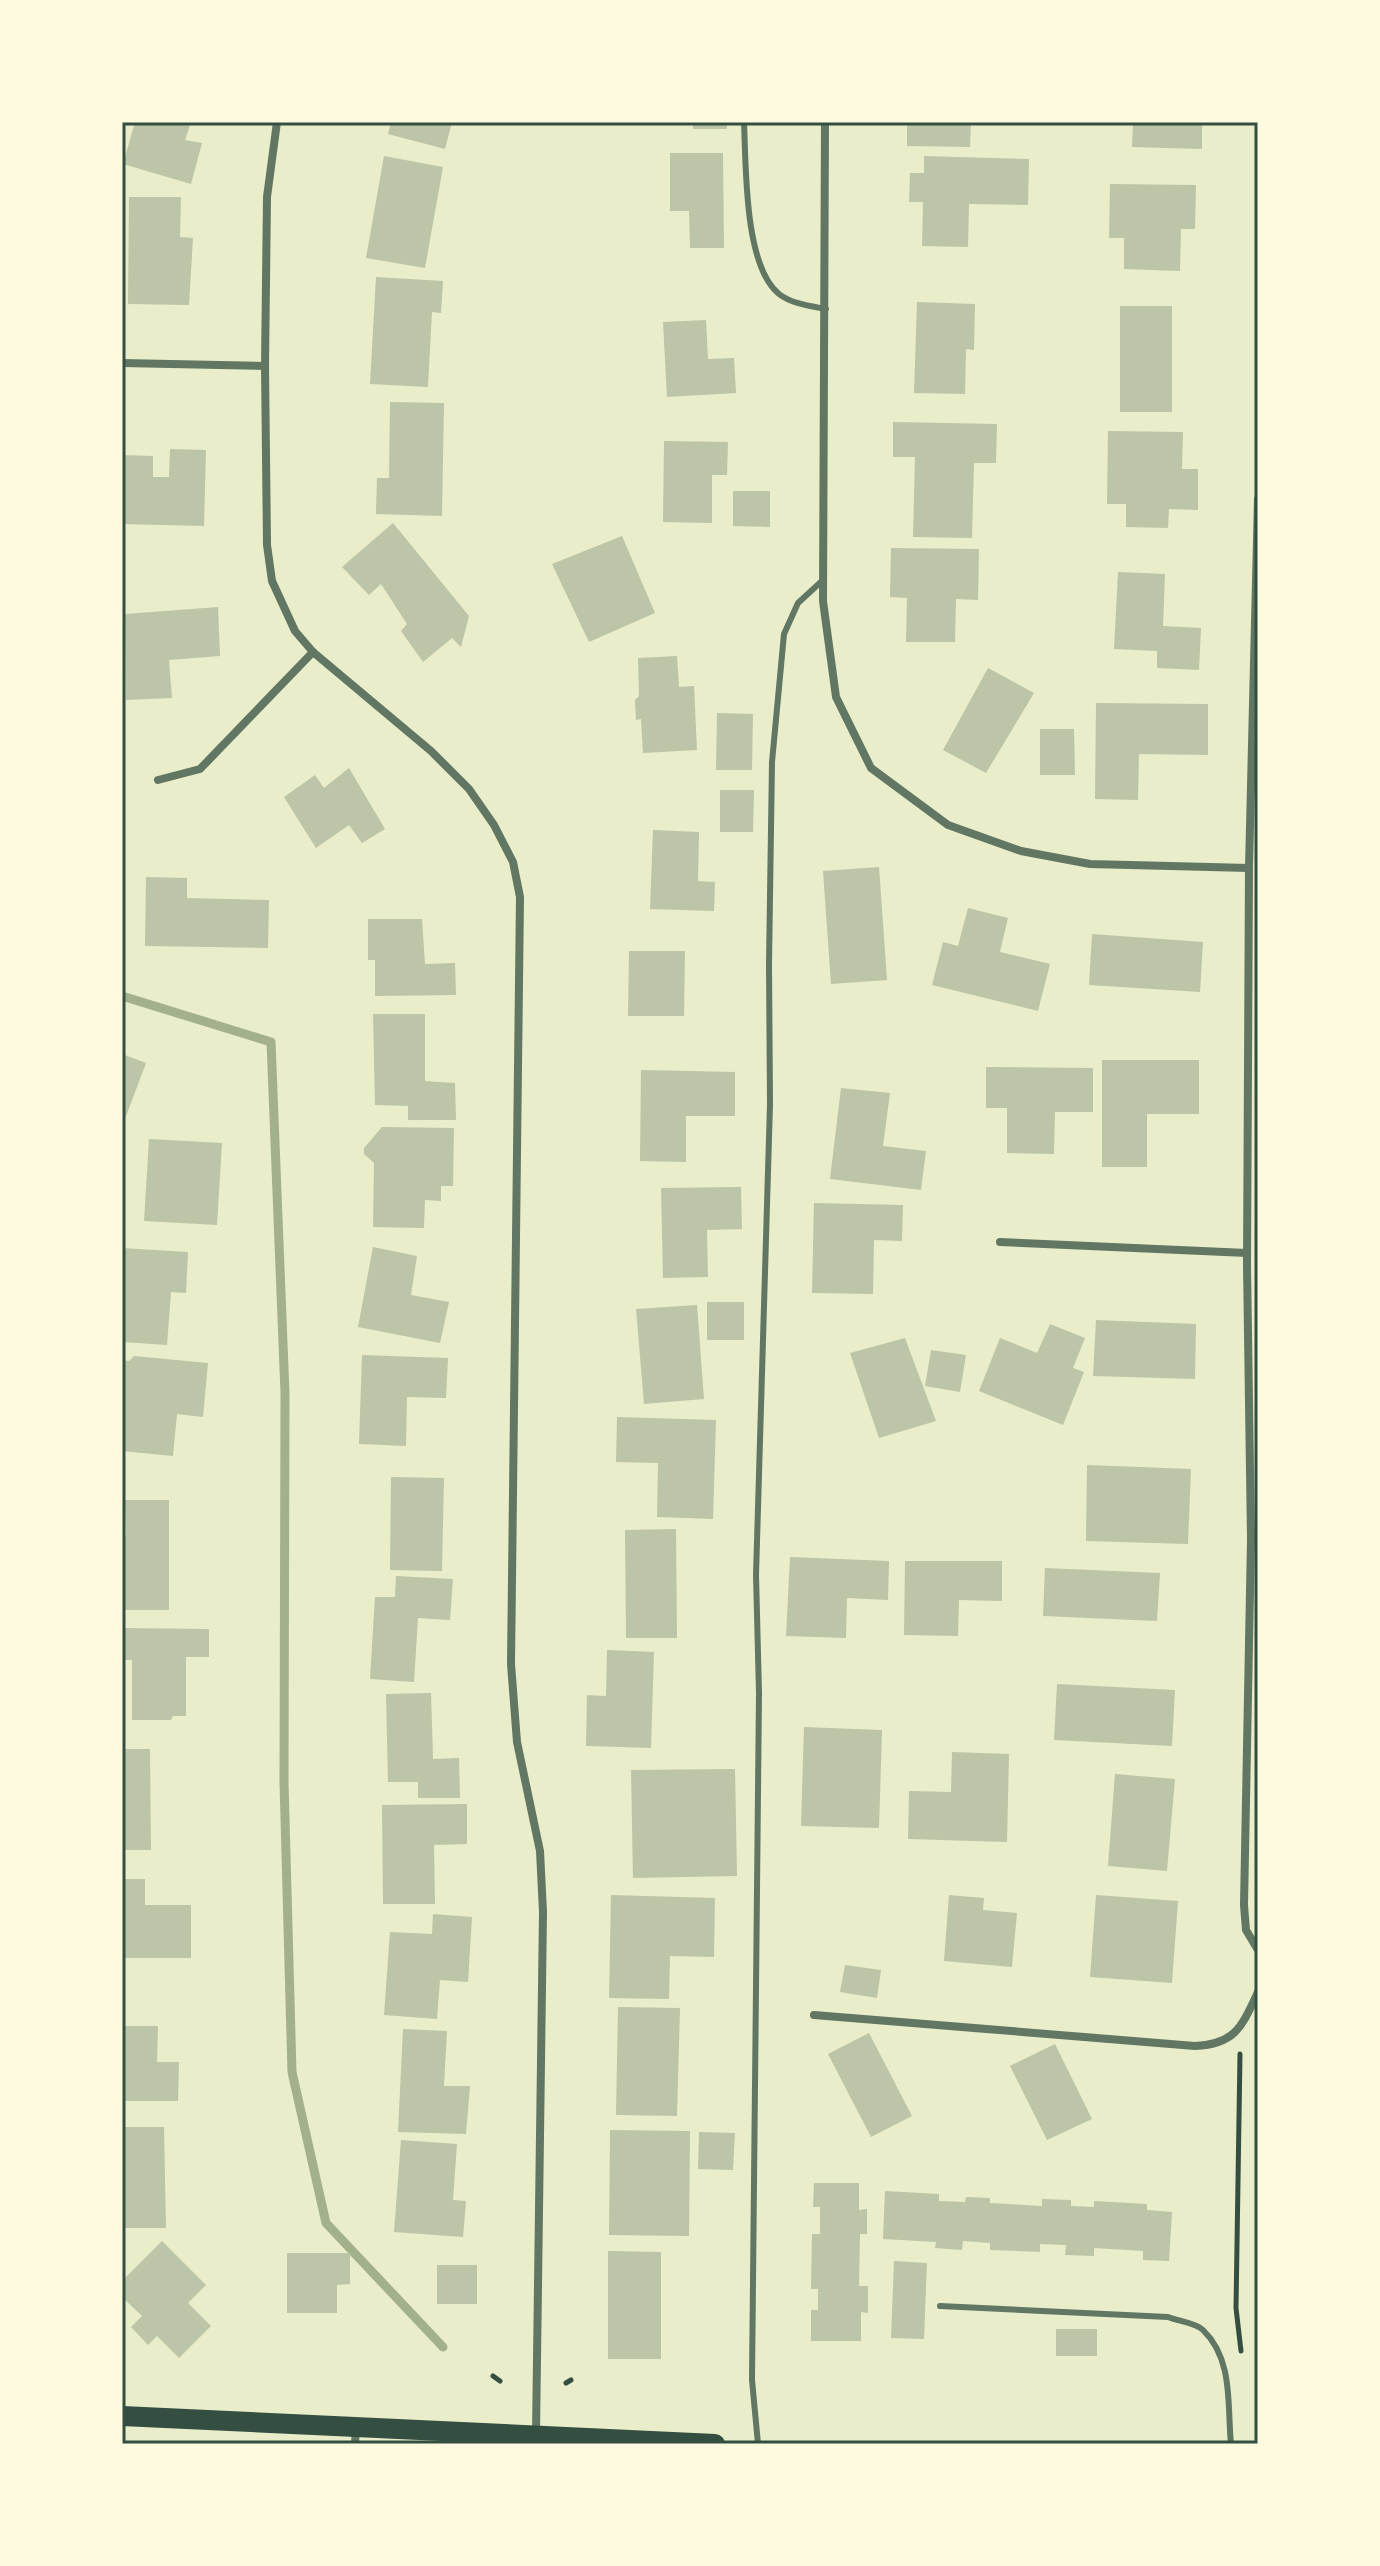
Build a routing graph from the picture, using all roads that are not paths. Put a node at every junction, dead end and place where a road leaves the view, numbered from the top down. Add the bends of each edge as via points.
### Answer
1 (277, 122) edge
2 (744, 122) edge
3 (825, 122) edge
4 (826, 309) junction
5 (122, 363) edge
6 (265, 366) junction
7 (1258, 499) edge
8 (823, 580) junction
9 (313, 652) junction
10 (158, 780) dead end
11 (1249, 868) junction
12 (1000, 1242) dead end
13 (1247, 1253) junction
14 (1255, 1540) edge
15 (1258, 1950) edge
16 (1258, 1992) edge
17 (814, 2015) dead end
18 (940, 2306) dead end
19 (122, 2416) edge
20 (355, 2436) edge
21 (536, 2436) junction
22 (715, 2444) edge
23 (758, 2444) edge
24 (1231, 2444) edge

1 - 6 street via 267,197
2 - 4 lane via 752,227 765,280 781,296
3 - 4 street
4 - 8 street
5 - 6 street
6 - 9 street via 272,581 295,631
7 - 11 street
8 - 11 street via 836,697 871,768 948,825 1021,851 1090,864
8 - 23 lane via 798,603 784,634 772,762 770,1104 756,1575 752,2380
9 - 10 street via 200,769
9 - 21 street via 469,789 513,862 520,897 511,1664 517,1742 540,1851 543,1912
11 - 13 street
12 - 13 street
13 - 14 street
14 - 15 street via 1244,1905 1246,1930
16 - 17 street via 1241,2029 1213,2045 1195,2046
18 - 24 lane via 1168,2317 1202,2329 1223,2361
19 - 20 main road
20 - 21 main road
21 - 22 main road

